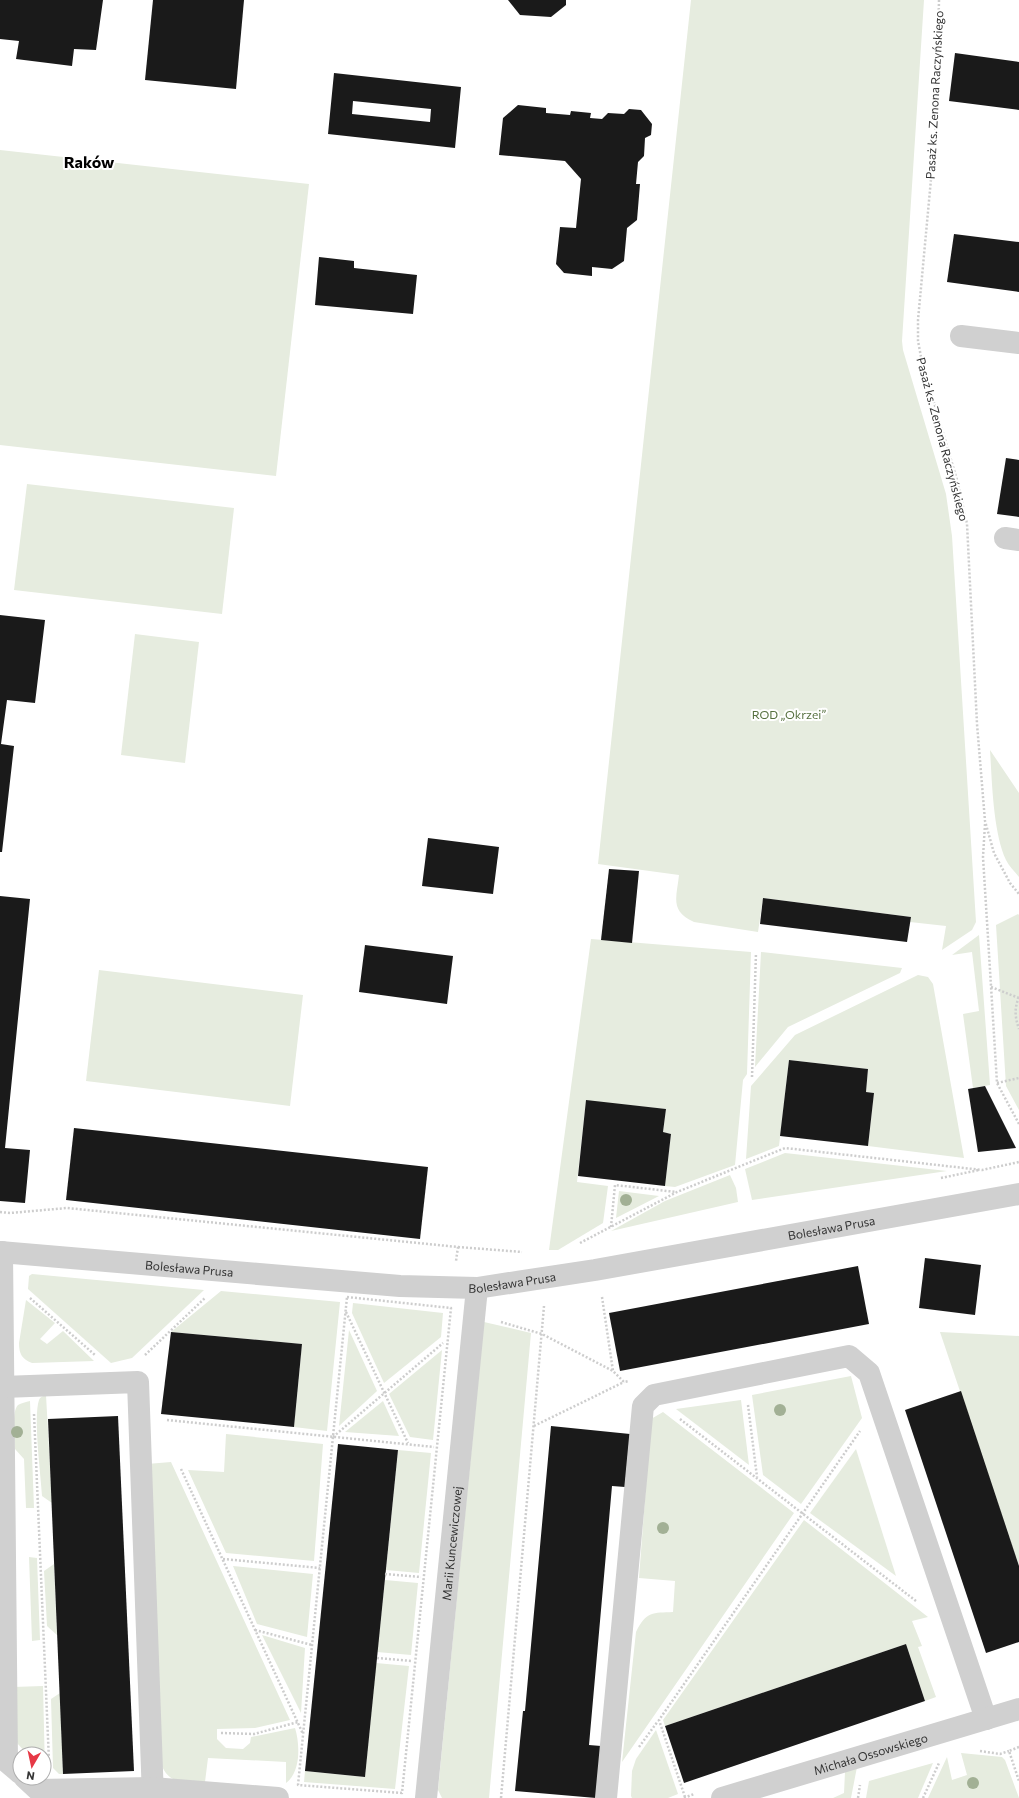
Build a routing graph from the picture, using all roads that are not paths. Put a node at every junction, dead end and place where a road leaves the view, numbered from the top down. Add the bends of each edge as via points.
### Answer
1 (961, 336) dead end
2 (1019, 343) edge
3 (1019, 1194) edge
4 (1, 1252) edge
5 (477, 1288) junction
6 (3, 1387) junction
7 (1019, 1709) edge
8 (986, 1719) junction
9 (12, 1766) edge
10 (34, 1786) edge
11 (152, 1793) edge
12 (278, 1798) edge
13 (426, 1798) edge
14 (606, 1798) edge
15 (722, 1798) edge

1 - 2 street
3 - 5 street, Bolesława Prusa via 595,1270
4 - 5 street, Bolesława Prusa via 400,1286
4 - 6 street
5 - 13 street, Marii Kuncewiczowej
6 - 9 street via 7,1762
6 - 11 street via 138,1382
7 - 8 street, Michała Ossowskiego
8 - 14 street via 869,1373 849,1356 662,1394 654,1396 643,1406
8 - 15 street, Michała Ossowskiego
10 - 11 street via 38,1790
11 - 12 street

